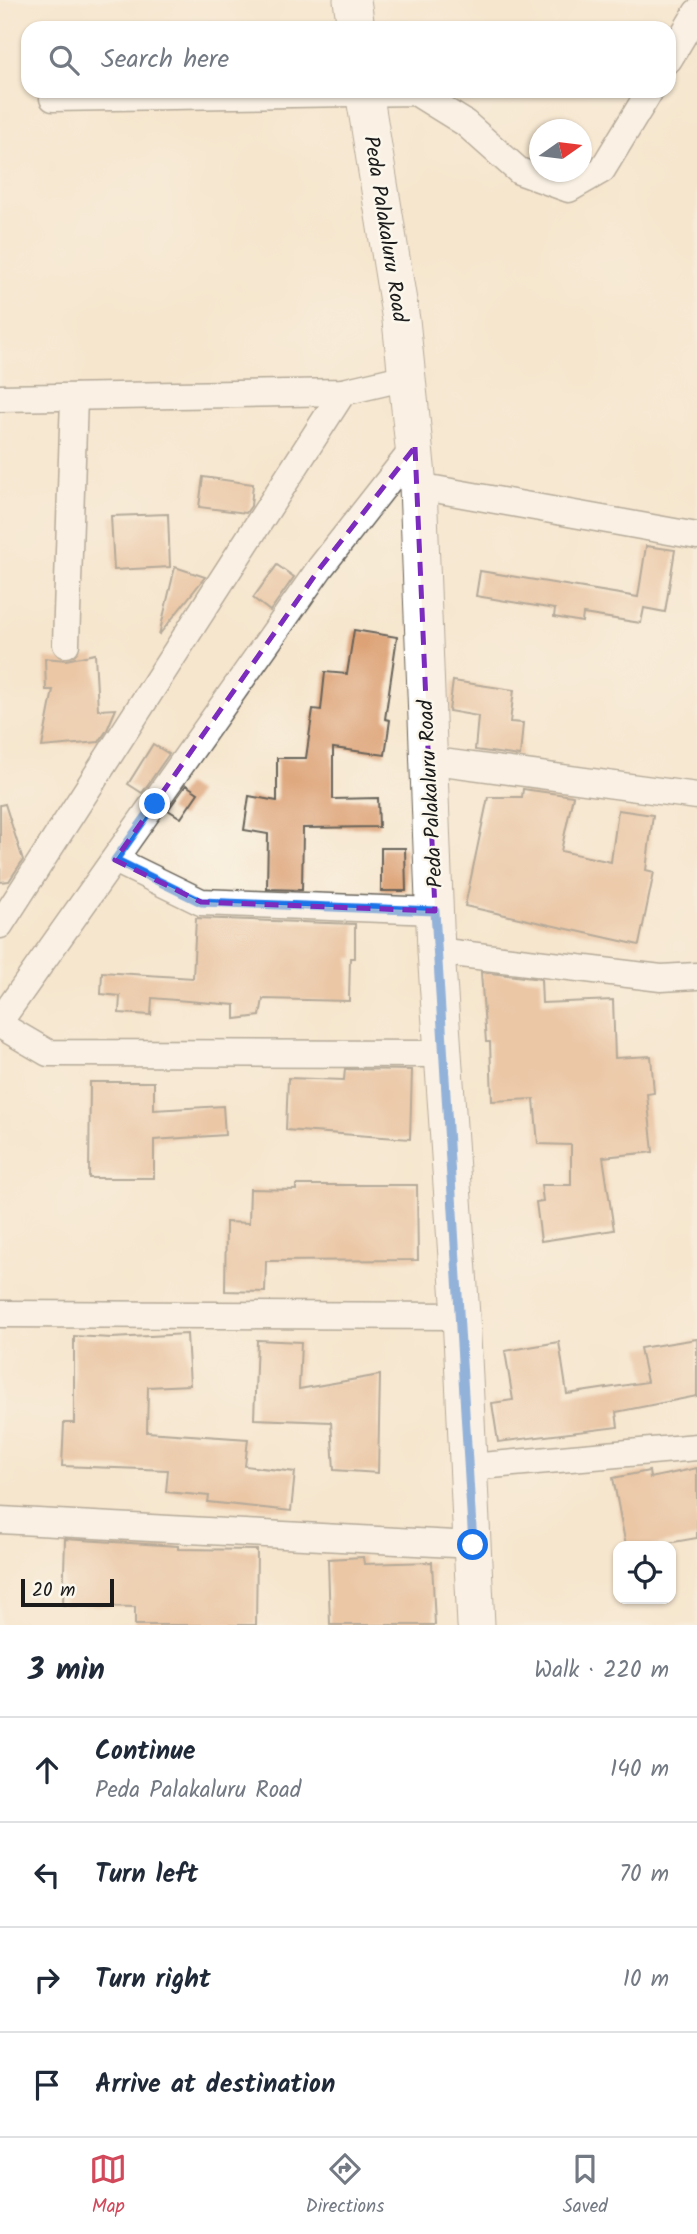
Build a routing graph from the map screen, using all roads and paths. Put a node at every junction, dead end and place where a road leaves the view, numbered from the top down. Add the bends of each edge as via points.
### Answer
1 (352, 0) edge
2 (697, 12) edge
3 (355, 21) edge
4 (676, 47) edge
5 (365, 98) edge
6 (425, 98) edge
7 (645, 98) edge
8 (407, 377) junction
9 (343, 392) junction
10 (74, 397) junction
11 (0, 398) edge
12 (415, 447) junction
13 (418, 486) junction
14 (697, 536) edge
15 (66, 644) dead end
16 (427, 760) junction
17 (697, 796) edge
18 (115, 860) junction
19 (435, 911) junction
20 (0, 925) edge
21 (436, 951) junction
22 (697, 976) edge
23 (0, 1023) edge
24 (442, 1054) junction
25 (0, 1314) edge
26 (461, 1316) junction
27 (697, 1447) edge
28 (469, 1467) junction
29 (0, 1520) edge
30 (473, 1545) junction
31 (476, 1625) edge

1 - 3 main road
2 - 4 street
5 - 8 main road, Peda Palakaluru Road
6 - 7 street via 465,123 519,172 569,189 602,170
8 - 9 street
8 - 12 main road, Peda Palakaluru Road
9 - 10 street
9 - 20 street
10 - 11 street
10 - 15 street
12 - 13 main road, Peda Palakaluru Road
12 - 18 street via 320,568
13 - 14 street
13 - 16 main road, Peda Palakaluru Road
16 - 17 street
16 - 19 main road, Peda Palakaluru Road
18 - 19 street via 201,902
18 - 23 street
19 - 21 main road, Peda Palakaluru Road
21 - 22 street via 661,978
21 - 24 main road, Peda Palakaluru Road
23 - 24 street via 47,1053
24 - 26 main road, Peda Palakaluru Road
25 - 26 street
26 - 28 main road, Peda Palakaluru Road
27 - 28 street
28 - 30 main road, Peda Palakaluru Road
29 - 30 street
30 - 31 main road, Peda Palakaluru Road

